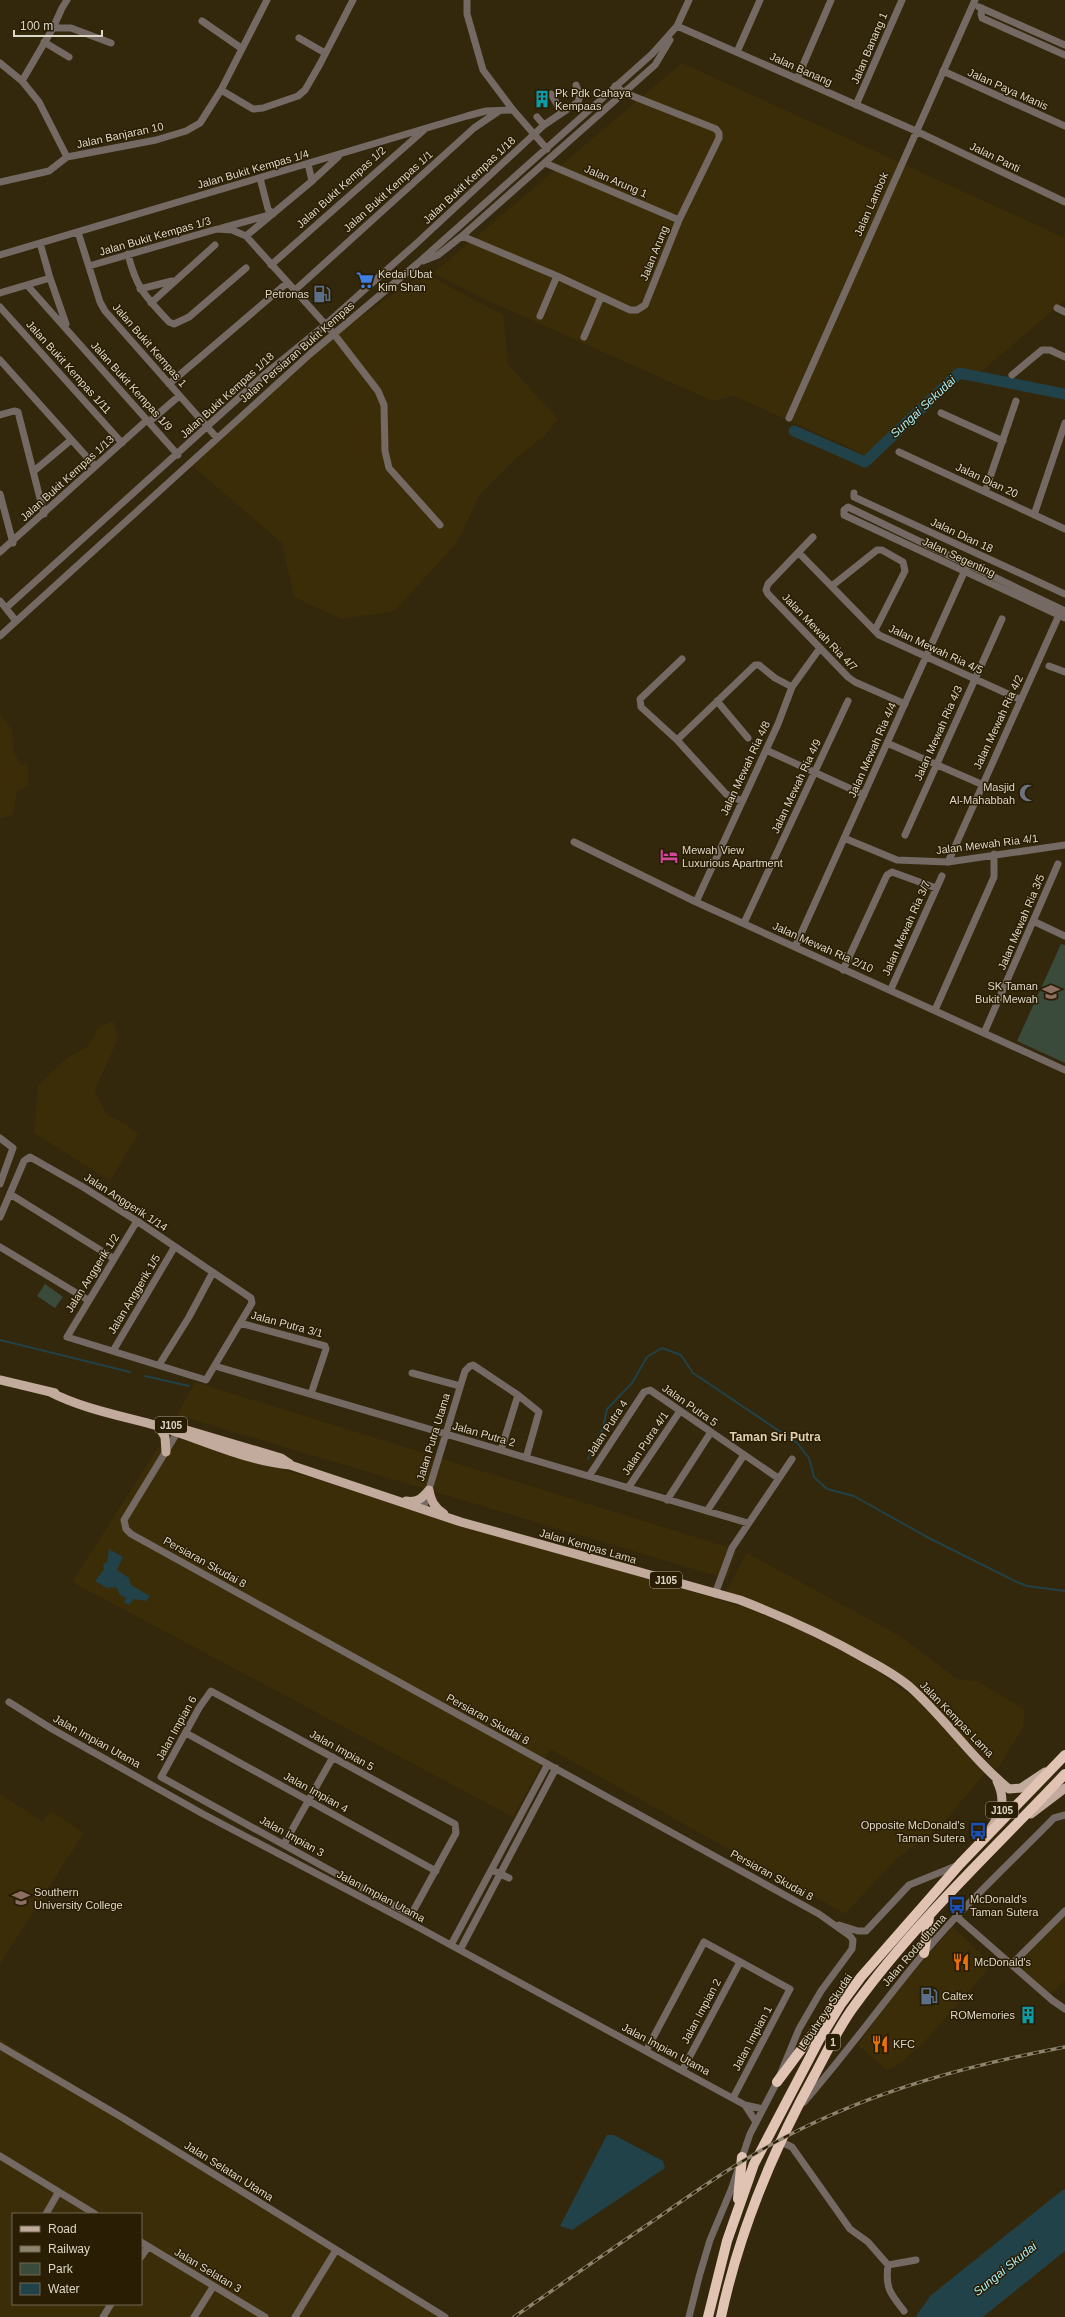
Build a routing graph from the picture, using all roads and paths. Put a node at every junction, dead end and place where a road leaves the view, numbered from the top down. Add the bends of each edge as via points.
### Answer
1 (67, 0) edge
2 (267, 0) edge
3 (353, 0) edge
4 (467, 0) edge
5 (689, 0) edge
6 (760, 0) edge
7 (831, 0) edge
8 (902, 0) edge
9 (974, 2) edge
10 (982, 8) junction
11 (202, 21) dead end
12 (678, 26) junction
13 (54, 28) junction
14 (300, 38) dead end
15 (44, 42) junction
16 (111, 43) dead end
17 (1065, 44) edge
18 (241, 48) junction
19 (737, 52) junction
20 (325, 53) junction
21 (1065, 55) edge
22 (69, 57) dead end
23 (0, 63) edge
24 (943, 71) junction
25 (797, 79) junction
26 (22, 81) junction
27 (576, 85) dead end
28 (616, 86) junction
29 (221, 90) junction
30 (626, 93) junction
31 (551, 94) dead end
32 (856, 105) junction
33 (512, 110) junction
34 (499, 111) junction
35 (562, 113) junction
36 (467, 116) junction
37 (537, 117) dead end
38 (544, 126) junction
39 (1065, 126) edge
40 (427, 128) junction
41 (474, 128) junction
42 (916, 131) junction
43 (534, 134) junction
44 (393, 138) junction
45 (547, 149) junction
46 (397, 152) junction
47 (340, 155) junction
48 (67, 157) junction
49 (545, 163) junction
50 (308, 164) junction
51 (260, 178) junction
52 (312, 181) junction
53 (0, 182) edge
54 (1065, 202) edge
55 (273, 214) junction
56 (679, 220) junction
57 (217, 229) junction
58 (78, 232) junction
59 (246, 236) junction
60 (462, 236) junction
61 (40, 243) junction
62 (215, 245) dead end
63 (128, 254) junction
64 (0, 255) edge
65 (418, 263) junction
66 (271, 265) junction
67 (89, 266) junction
68 (246, 268) dead end
69 (557, 276) junction
70 (50, 278) junction
71 (174, 281) junction
72 (287, 283) junction
73 (27, 285) junction
74 (140, 289) junction
75 (294, 291) junction
76 (0, 293) edge
77 (601, 297) junction
78 (151, 303) junction
79 (0, 307) edge
80 (1057, 308) dead end
81 (1065, 312) edge
82 (540, 316) dead end
83 (325, 325) junction
84 (69, 331) junction
85 (334, 334) junction
86 (584, 337) dead end
87 (1065, 357) edge
88 (0, 360) edge
89 (1012, 375) dead end
90 (169, 384) junction
91 (179, 396) junction
92 (1016, 401) dead end
93 (941, 413) dead end
94 (0, 414) edge
95 (789, 418) dead end
96 (148, 421) junction
97 (1065, 423) edge
98 (208, 427) junction
99 (217, 438) junction
100 (71, 440) junction
101 (1003, 441) junction
102 (122, 443) junction
103 (899, 452) dead end
104 (178, 454) junction
105 (95, 466) junction
106 (34, 471) junction
107 (985, 492) junction
108 (854, 493) dead end
109 (0, 494) edge
110 (44, 514) junction
111 (1034, 515) junction
112 (440, 525) dead end
113 (1065, 529) edge
114 (813, 537) dead end
115 (13, 542) junction
116 (0, 552) edge
117 (799, 553) junction
118 (969, 563) junction
119 (965, 572) junction
120 (833, 585) junction
121 (1065, 594) edge
122 (0, 601) edge
123 (6, 608) junction
124 (1062, 613) edge
125 (1002, 619) dead end
126 (16, 621) junction
127 (875, 630) junction
128 (0, 636) edge
129 (820, 648) junction
130 (926, 657) junction
131 (682, 659) dead end
132 (1049, 666) dead end
133 (1065, 672) edge
134 (975, 679) junction
135 (792, 687) junction
136 (1021, 700) junction
137 (717, 701) junction
138 (848, 701) dead end
139 (905, 704) junction
140 (748, 738) dead end
141 (677, 740) junction
142 (887, 743) junction
143 (766, 750) junction
144 (935, 765) junction
145 (815, 772) junction
146 (981, 784) junction
147 (864, 795) junction
148 (742, 801) junction
149 (905, 835) dead end
150 (844, 838) junction
151 (574, 842) dead end
152 (1065, 844) edge
153 (994, 854) junction
154 (948, 862) junction
155 (1058, 864) dead end
156 (942, 876) dead end
157 (936, 888) junction
158 (696, 902) junction
159 (1033, 921) junction
160 (744, 923) junction
161 (1065, 936) edge
162 (795, 947) junction
163 (843, 970) junction
164 (891, 989) junction
165 (935, 1010) junction
166 (984, 1033) junction
167 (1065, 1070) edge
168 (0, 1138) edge
169 (0, 1184) edge
170 (10, 1194) junction
171 (0, 1217) edge
172 (137, 1221) junction
173 (0, 1247) edge
174 (174, 1248) junction
175 (113, 1258) junction
176 (210, 1270) junction
177 (88, 1300) junction
178 (240, 1323) junction
179 (113, 1351) junction
180 (159, 1365) junction
181 (215, 1366) junction
182 (412, 1373) dead end
183 (0, 1380) edge
184 (460, 1386) junction
185 (647, 1391) joint
186 (50, 1392) junction
187 (311, 1394) junction
188 (518, 1395) junction
189 (680, 1411) junction
190 (159, 1427) junction
191 (179, 1431) junction
192 (711, 1432) junction
193 (446, 1434) junction
194 (501, 1450) junction
195 (166, 1452) junction
196 (744, 1455) junction
197 (526, 1458) junction
198 (792, 1458) dead end
199 (589, 1476) junction
200 (778, 1478) junction
201 (628, 1488) junction
202 (429, 1490) junction
203 (372, 1492) junction
204 (667, 1500) junction
205 (423, 1509) junction
206 (708, 1512) junction
207 (461, 1522) junction
208 (748, 1524) junction
209 (715, 1594) junction
210 (211, 1691) joint
211 (9, 1702) dead end
212 (186, 1733) junction
213 (1065, 1755) edge
214 (333, 1757) junction
215 (548, 1764) junction
216 (556, 1768) junction
217 (1053, 1768) junction
218 (1065, 1774) edge
219 (161, 1777) joint
220 (996, 1778) junction
221 (1065, 1788) edge
222 (308, 1801) junction
223 (1065, 1815) edge
224 (1015, 1826) junction
225 (984, 1839) junction
226 (284, 1844) junction
227 (960, 1864) junction
228 (492, 1870) junction
229 (436, 1871) junction
230 (501, 1875) junction
231 (509, 1878) dead end
232 (1065, 1911) edge
233 (929, 1917) junction
234 (957, 1917) junction
235 (835, 1923) junction
236 (451, 1945) junction
237 (460, 1950) junction
238 (924, 1953) junction
239 (740, 1962) junction
240 (1012, 1964) junction
241 (861, 1977) junction
242 (1065, 2009) edge
243 (0, 2046) edge
244 (646, 2051) junction
245 (682, 2071) junction
246 (777, 2082) junction
247 (733, 2098) junction
248 (745, 2105) junction
249 (763, 2109) junction
250 (793, 2114) junction
251 (756, 2122) junction
252 (780, 2141) junction
253 (0, 2156) edge
254 (742, 2157) junction
255 (58, 2193) junction
256 (738, 2209) junction
257 (47, 2213) edge
258 (94, 2213) edge
259 (142, 2243) edge
260 (148, 2247) junction
261 (336, 2250) junction
262 (142, 2256) edge
263 (916, 2260) dead end
264 (888, 2265) junction
265 (213, 2287) junction
266 (110, 2305) edge
267 (904, 2310) dead end
268 (103, 2317) edge
269 (194, 2317) edge
270 (265, 2317) edge
271 (295, 2317) edge
272 (445, 2317) edge
273 (689, 2317) edge
274 (708, 2317) edge
275 (721, 2317) edge

1 - 13 street
2 - 18 street, Jalan Banjaran 10
3 - 20 street
4 - 33 street via 467,14 483,70
5 - 12 street, Jalan Persiaran Bukit Kempas
6 - 19 street
7 - 25 street
8 - 32 street, Jalan Banang 1
9 - 10 street
9 - 24 street, Jalan Lambok
10 - 17 street
10 - 21 street via 982,18
11 - 18 street
12 - 19 street, Jalan Banang
12 - 28 street, Jalan Persiaran Bukit Kempas via 652,54
12 - 30 street via 656,65
13 - 15 street
13 - 16 street via 71,28
14 - 20 street
15 - 22 street
15 - 26 street
18 - 29 street, Jalan Banjaran 10
19 - 25 street, Jalan Banang
20 - 29 street via 305,90 290,100 253,109
23 - 26 street, Jalan Banjaran 10
24 - 39 street, Jalan Paya Manis
24 - 42 street, Jalan Lambok
25 - 32 street, Jalan Banang
26 - 48 street, Jalan Banjaran 10 via 39,102
27 - 35 street, Jalan Bukit Kempas 1/18 via 580,96 578,102
28 - 30 street, Jalan Arung
28 - 45 street, Jalan Persiaran Bukit Kempas
29 - 48 street, Jalan Banjaran 10 via 200,123 186,131 138,145
30 - 49 street
30 - 56 street, Jalan Arung via 716,129 719,133 719,138
31 - 35 street
32 - 42 street, Jalan Banang
33 - 34 street, Jalan Bukit Kempas 1/4
33 - 43 street
34 - 36 street, Jalan Bukit Kempas 1/4 via 486,111
34 - 41 street, Jalan Bukit Kempas 1/1
35 - 38 street, Jalan Bukit Kempas 1/18
36 - 40 street, Jalan Bukit Kempas 1/4
36 - 41 street
37 - 38 street
38 - 43 street, Jalan Bukit Kempas 1/18
40 - 44 street, Jalan Bukit Kempas 1/4
40 - 46 street, Jalan Bukit Kempas 1/2
41 - 75 street, Jalan Bukit Kempas 1/1
42 - 54 street, Jalan Panti
42 - 95 street, Jalan Lambok
43 - 45 street
43 - 83 street, Jalan Bukit Kempas 1/18 via 477,189
44 - 46 street
44 - 47 street, Jalan Bukit Kempas 1/4
45 - 65 street, Jalan Persiaran Bukit Kempas
46 - 66 street, Jalan Bukit Kempas 1/2
47 - 50 street, Jalan Bukit Kempas 1/4
47 - 52 street
48 - 53 street via 49,171
49 - 56 street, Jalan Arung 1
49 - 60 street
50 - 51 street, Jalan Bukit Kempas 1/4
50 - 52 street
51 - 55 street via 269,211
51 - 58 street, Jalan Bukit Kempas 1/4
52 - 55 street
55 - 57 street
55 - 59 street
56 - 77 street, Jalan Arung via 645,305 637,310 630,310
57 - 59 street, Jalan Bukit Kempas 1/3 via 232,230
57 - 63 street, Jalan Bukit Kempas 1/3
58 - 61 street, Jalan Bukit Kempas 1/4
58 - 67 street, Jalan Bukit Kempas 1
59 - 66 street
60 - 65 street via 438,255
60 - 69 street, Jalan Arung
61 - 64 street, Jalan Bukit Kempas 1/4
61 - 70 street, Jalan Bukit Kempas 1/9
62 - 71 street
63 - 67 street, Jalan Bukit Kempas 1/3
63 - 74 street via 133,275
65 - 85 street, Jalan Persiaran Bukit Kempas
66 - 72 street
67 - 90 street, Jalan Bukit Kempas 1 via 105,311
68 - 78 street via 179,323 169,322
69 - 77 street, Jalan Arung
69 - 82 street
70 - 73 street
70 - 84 street, Jalan Bukit Kempas 1/9
71 - 74 street
71 - 78 street
72 - 75 street
72 - 90 street
73 - 76 street
73 - 84 street, Jalan Bukit Kempas 1/9
74 - 78 street
75 - 83 street
77 - 86 street
79 - 102 street, Jalan Bukit Kempas 1/11
80 - 81 street
83 - 85 street
83 - 98 street, Jalan Bukit Kempas 1/18 via 264,375
84 - 96 street, Jalan Bukit Kempas 1/9
85 - 99 street, Jalan Persiaran Bukit Kempas
85 - 112 street via 378,391 384,405 385,451 389,468
87 - 89 street via 1050,350 1042,350
88 - 100 street
90 - 91 street, Jalan Bukit Kempas 1
91 - 96 street, Jalan Bukit Kempas 1/13
91 - 98 street, Jalan Bukit Kempas 1
92 - 101 street
93 - 101 street
94 - 106 street via 18,412
96 - 102 street, Jalan Bukit Kempas 1/13
96 - 104 street, Jalan Bukit Kempas 1/9
97 - 111 street
98 - 99 street, Jalan Bukit Kempas 1
98 - 104 street, Jalan Bukit Kempas 1/18
99 - 126 street, Jalan Persiaran Bukit Kempas
100 - 105 street
100 - 106 street
101 - 107 street
102 - 105 street, Jalan Bukit Kempas 1/13
103 - 107 street, Jalan Dian 20
104 - 123 street, Jalan Bukit Kempas 1/18
105 - 110 street, Jalan Bukit Kempas 1/13
106 - 110 street
107 - 111 street, Jalan Dian 20
108 - 121 street, Jalan Dian 18 via 854,497
109 - 115 street
110 - 115 street, Jalan Bukit Kempas 1/13
111 - 113 street, Jalan Dian 20
114 - 117 street, Jalan Mewah Ria 4/7
115 - 116 street, Jalan Bukit Kempas 1/13
117 - 120 street, Jalan Mewah Ria 4/5
117 - 129 street, Jalan Mewah Ria 4/7 via 768,584 766,590
118 - 119 street, Jalan Mewah Ria 4/4
118 - 119 street, Jalan Segenting via 848,507 844,510 844,515
118 - 124 street, Jalan Segenting
119 - 124 street, Jalan Segenting
119 - 130 street, Jalan Mewah Ria 4/4
120 - 127 street, Jalan Mewah Ria 4/5
120 - 127 street via 877,550 903,562 905,571
121 - 124 street, Jalan Mewah Ria 4/2
122 - 123 street
123 - 126 street
124 - 136 street, Jalan Mewah Ria 4/2
125 - 134 street, Jalan Mewah Ria 4/3
126 - 128 street, Jalan Persiaran Bukit Kempas
127 - 130 street, Jalan Mewah Ria 4/5 via 879,635
129 - 135 street, Jalan Mewah Ria 4/8
129 - 139 street, Jalan Mewah Ria 4/7 via 855,682
130 - 134 street, Jalan Mewah Ria 4/5
130 - 139 street, Jalan Mewah Ria 4/4
131 - 141 street via 640,699 640,704
132 - 133 street
134 - 136 street, Jalan Mewah Ria 4/5
134 - 144 street, Jalan Mewah Ria 4/3
135 - 137 street via 759,664
135 - 143 street, Jalan Mewah Ria 4/8
136 - 146 street, Jalan Mewah Ria 4/2
137 - 140 street
137 - 141 street
138 - 145 street, Jalan Mewah Ria 4/9
139 - 142 street, Jalan Mewah Ria 4/4
141 - 148 street via 726,794
142 - 144 street
142 - 147 street, Jalan Mewah Ria 4/4
143 - 145 street
143 - 148 street, Jalan Mewah Ria 4/8
144 - 146 street
144 - 149 street, Jalan Mewah Ria 4/3
145 - 147 street
145 - 160 street, Jalan Mewah Ria 4/9
146 - 154 street, Jalan Mewah Ria 4/2
147 - 150 street, Jalan Mewah Ria 4/4
148 - 158 street, Jalan Mewah Ria 4/8
150 - 154 street, Jalan Mewah Ria 4/1 via 897,860
150 - 162 street, Jalan Mewah Ria 4/4
151 - 158 street, Jalan Mewah Ria 2/10
152 - 153 street, Jalan Mewah Ria 4/1
153 - 154 street, Jalan Mewah Ria 4/1
153 - 165 street via 994,877
155 - 159 street, Jalan Mewah Ria 3/5
156 - 157 street, Jalan Mewah Ria 3/7
157 - 163 street via 892,872 887,875
157 - 164 street, Jalan Mewah Ria 3/7
158 - 160 street, Jalan Mewah Ria 2/10
159 - 161 street
159 - 166 street, Jalan Mewah Ria 3/5
160 - 162 street, Jalan Mewah Ria 2/10
162 - 163 street, Jalan Mewah Ria 2/10
163 - 164 street, Jalan Mewah Ria 2/10
164 - 165 street, Jalan Mewah Ria 2/10
165 - 166 street, Jalan Mewah Ria 2/10
166 - 167 street, Jalan Mewah Ria 2/10
168 - 169 street via 12,1145 13,1152
170 - 171 street
170 - 172 street, Jalan Anggerik 1/14 via 24,1160 30,1157
170 - 175 street
172 - 174 street, Jalan Anggerik 1/14
172 - 175 street, Jalan Anggerik 1/2
173 - 177 street
174 - 176 street, Jalan Anggerik 1/14
174 - 179 street, Jalan Anggerik 1/5
175 - 177 street, Jalan Anggerik 1/2
176 - 178 street, Jalan Anggerik 1/14 via 251,1298 252,1303
176 - 180 street via 189,1318
177 - 179 street, Jalan Anggerik 1/2 via 67,1337
178 - 181 street
178 - 187 street, Jalan Putra 3/1 via 325,1346
179 - 180 street
180 - 181 street via 206,1380
181 - 187 street, Jalan Putra 2
182 - 184 street
183 - 186 main road, Jalan Kempas Lama / J105
184 - 188 street, Jalan Putra Utama via 465,1371 473,1365
184 - 193 street, Jalan Putra Utama
185 - 189 street, Jalan Putra 5
185 - 199 street, Jalan Putra 4
186 - 190 main road, Jalan Kempas Lama / J105
186 - 191 main road, Jalan Kempas Lama / J105
187 - 193 street, Jalan Putra 2
188 - 194 street
188 - 197 street via 539,1414
189 - 192 street, Jalan Putra 5
189 - 201 street, Jalan Putra 4/1
190 - 191 main road, Jalan Kempas Lama / J105
190 - 195 main road via 165,1437
191 - 195 street
191 - 203 main road, Jalan Kempas Lama / J105 via 281,1458 290,1465
192 - 196 street, Jalan Putra 5
192 - 204 street
193 - 194 street, Jalan Putra 2
193 - 202 street, Jalan Putra Utama
194 - 197 street, Jalan Putra 2
195 - 215 street, Persiaran Skudai 8 via 124,1520 126,1529 131,1534
196 - 200 street, Jalan Putra 5
196 - 206 street
197 - 199 street, Jalan Putra 2
198 - 200 street
199 - 201 street, Jalan Putra 2
200 - 208 street
201 - 204 street, Jalan Putra 2
202 - 203 main road via 422,1498 411,1502
202 - 205 street, Jalan Putra Utama
202 - 207 main road via 430,1500 435,1507
203 - 205 main road, Jalan Kempas Lama / J105
204 - 206 street, Jalan Putra 2
205 - 207 main road, Jalan Kempas Lama / J105
206 - 208 street, Jalan Putra 2
207 - 209 main road, Jalan Kempas Lama / J105
208 - 209 street via 732,1548
209 - 220 main road, Jalan Kempas Lama / J105 via 740,1600 784,1617 841,1644 908,1685 934,1709
210 - 212 street, Jalan Impian 6
210 - 214 street, Jalan Impian 5
211 - 236 street, Jalan Impian Utama via 203,1814
212 - 219 street, Jalan Impian 6
212 - 222 street, Jalan Impian 4
213 - 217 highway, Lebuhraya Skudai / 1
214 - 222 street
214 - 229 street, Jalan Impian 5 via 455,1824 456,1833
215 - 216 street, Persiaran Skudai 8
215 - 228 street
216 - 230 street
216 - 235 street, Persiaran Skudai 8
217 - 220 main road, Jalan Kempas Lama / J105 via 1017,1789 1009,1789
217 - 225 highway, Lebuhraya Skudai / 1
218 - 224 highway, Lebuhraya Skudai / 1
219 - 226 street, Jalan Impian 3
220 - 225 main road, Jalan Kempas Lama / J105 via 1002,1791 1002,1810
221 - 224 main road
222 - 226 street
222 - 229 street, Jalan Impian 4
223 - 234 street, Jalan Roda Utama via 1054,1818
224 - 233 highway, Lebuhraya Skudai / 1
225 - 227 highway, Lebuhraya Skudai / 1
226 - 229 street, Jalan Impian 3 via 411,1915
227 - 235 street via 909,1885 866,1931
227 - 241 highway, Lebuhraya Skudai / 1
228 - 230 street
228 - 236 street
230 - 231 street
230 - 237 street
232 - 240 street
233 - 238 highway
233 - 250 highway, Lebuhraya Skudai / 1 via 884,1966 854,2006
234 - 238 street, Jalan Roda Utama
234 - 240 street
235 - 246 street via 850,1936 853,1944 799,2029
236 - 237 street, Jalan Impian Utama
237 - 244 street, Jalan Impian Utama
238 - 250 street, Jalan Roda Utama via 896,1985 857,2039
239 - 244 street via 704,1942
239 - 245 street, Jalan Impian 2
239 - 247 street, Jalan Impian 1 via 790,1989
240 - 242 street
241 - 246 highway via 836,2001
241 - 256 highway, Lebuhraya Skudai / 1 via 819,2040 764,2143
243 - 261 street, Jalan Selatan Utama via 123,2118
244 - 245 street, Jalan Impian Utama
245 - 247 street, Jalan Impian Utama
246 - 249 street
247 - 248 street, Jalan Impian Utama
248 - 249 street, Jalan Impian Utama
248 - 251 street, Jalan Impian Utama
249 - 251 street
250 - 252 highway, Lebuhraya Skudai / 1
251 - 254 street
252 - 264 street via 792,2147 850,2229 868,2242
252 - 275 highway, Lebuhraya Skudai / 1 via 746,2227 728,2282
253 - 255 street
254 - 256 highway
254 - 273 street via 705,2256
255 - 257 street
255 - 258 street
256 - 274 highway, Lebuhraya Skudai / 1
259 - 260 street, Jalan Selatan 3
260 - 262 street
260 - 265 street, Jalan Selatan 3
261 - 271 street
261 - 272 street, Jalan Selatan Utama
263 - 264 street
264 - 267 street via 886,2281 889,2291
265 - 269 street
265 - 270 street, Jalan Selatan 3
266 - 268 street

